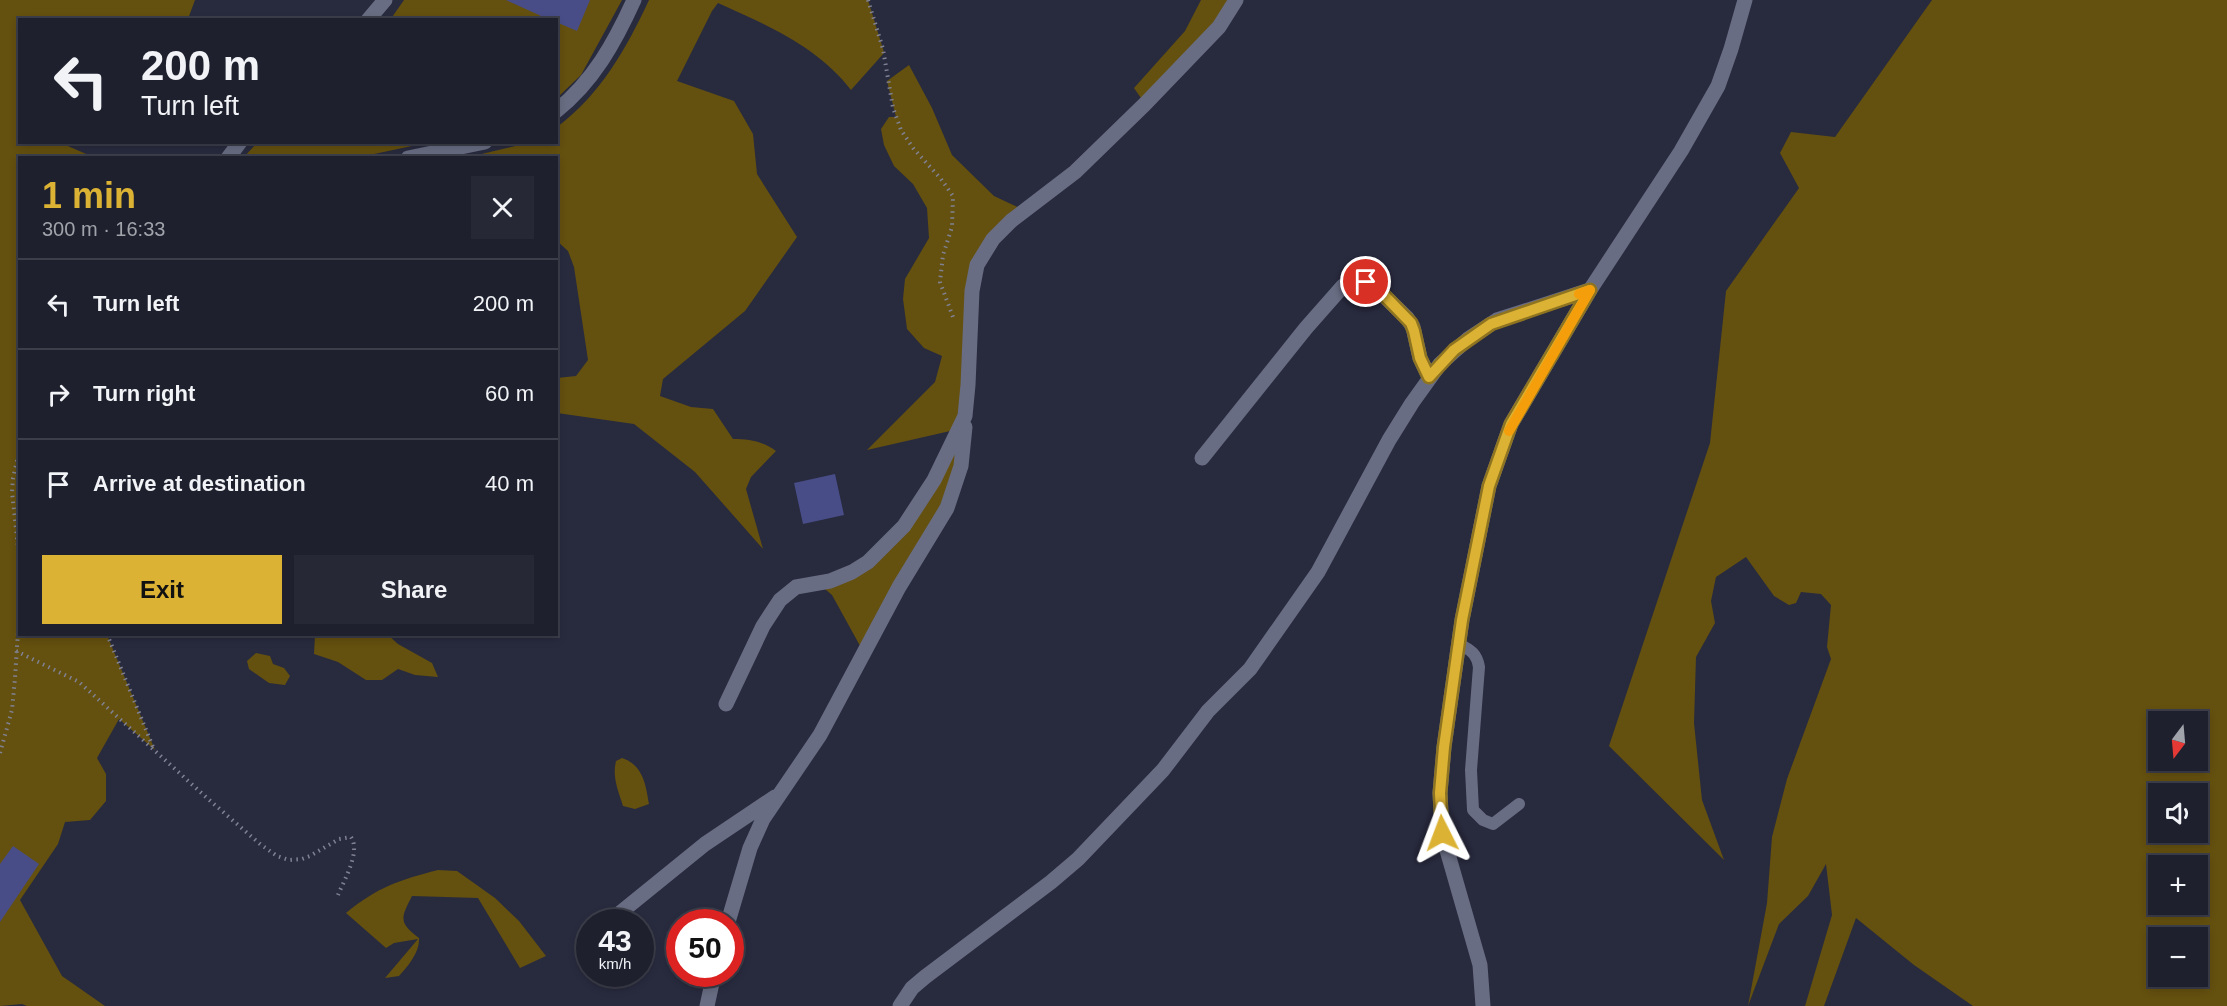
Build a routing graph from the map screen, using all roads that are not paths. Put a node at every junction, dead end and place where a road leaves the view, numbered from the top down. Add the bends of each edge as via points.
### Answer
1 (385, 0) edge
2 (634, 0) edge
3 (1236, 0) edge
4 (1744, 0) edge
5 (370, 18) edge
6 (558, 109) edge
7 (475, 144) edge
8 (418, 156) edge
9 (1590, 290) junction
10 (1429, 377) junction
11 (965, 416) junction
12 (1202, 458) dead end
13 (1459, 644) junction
14 (726, 704) dead end
15 (782, 792) junction
16 (1519, 804) dead end
17 (625, 909) edge
18 (732, 909) edge
19 (711, 987) edge
20 (707, 1006) edge
21 (900, 1006) edge
22 (1483, 1006) edge

1 - 5 street
2 - 6 street via 595,72
3 - 11 street via 1223,22 1145,104 1075,172 1011,221 987,249 978,265 972,291
4 - 9 street via 1718,86 1681,152
7 - 8 street
9 - 10 street via 1491,324 1454,350
9 - 13 street via 1511,424 1489,486
10 - 12 street via 1407,318 1375,287 1353,280 1306,328
10 - 21 street via 1372,469 1318,572 1250,669 1208,711 1163,770 1078,859 924,977
11 - 14 street via 925,496 878,554 852,572 796,587 780,600 763,626
11 - 15 street via 961,466 947,508 899,587 820,735
13 - 16 lane via 1478,658 1479,668 1471,770 1473,810 1493,824
13 - 22 street via 1444,747 1442,833 1480,965
15 - 17 street via 705,844
15 - 18 street via 756,833
19 - 20 street

